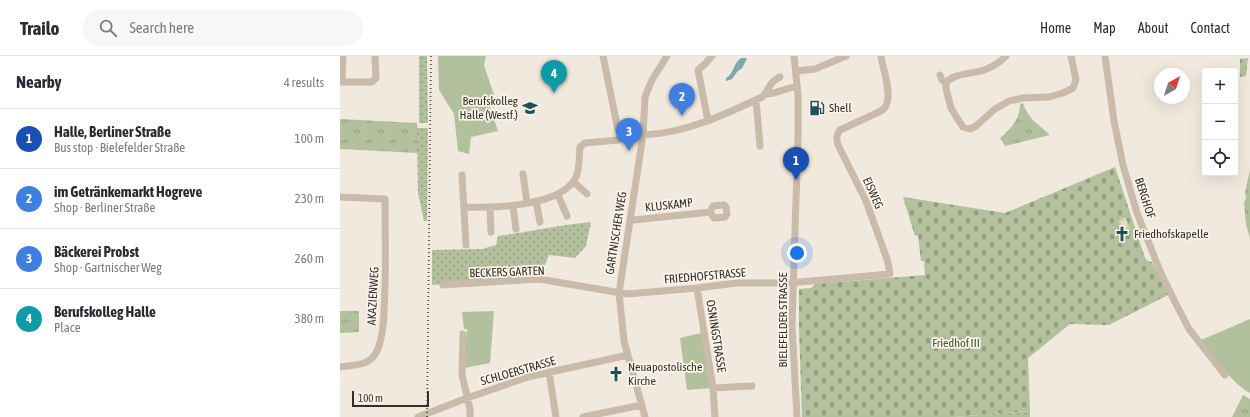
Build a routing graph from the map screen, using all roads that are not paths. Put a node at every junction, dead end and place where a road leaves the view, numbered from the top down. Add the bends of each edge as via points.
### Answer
1 (343, 56) edge
2 (375, 56) edge
3 (603, 56) edge
4 (668, 56) edge
5 (712, 56) edge
6 (794, 56) edge
7 (846, 56) edge
8 (881, 56) edge
9 (1006, 56) edge
10 (1071, 56) edge
11 (1105, 56) edge
12 (796, 72) junction
13 (940, 75) dead end
14 (780, 76) dead end
15 (341, 82) edge
16 (946, 83) junction
17 (797, 87) junction
18 (765, 94) junction
19 (756, 100) junction
20 (708, 121) junction
21 (622, 135) junction
22 (643, 135) junction
23 (760, 146) dead end
24 (523, 174) dead end
25 (462, 175) dead end
26 (574, 182) junction
27 (587, 194) dead end
28 (558, 195) junction
29 (340, 197) edge
30 (536, 201) junction
31 (527, 203) junction
32 (513, 206) junction
33 (464, 208) junction
34 (490, 208) junction
35 (710, 212) dead end
36 (567, 216) dead end
37 (630, 219) junction
38 (540, 222) dead end
39 (516, 228) dead end
40 (491, 232) dead end
41 (466, 245) dead end
42 (793, 282) junction
43 (444, 285) dead end
44 (697, 288) junction
45 (619, 293) junction
46 (463, 334) dead end
47 (628, 355) junction
48 (340, 367) edge
49 (549, 372) junction
50 (1225, 375) dead end
51 (752, 386) dead end
52 (713, 388) junction
53 (467, 398) junction
54 (642, 405) junction
55 (418, 417) edge
56 (470, 417) edge
57 (556, 417) edge
58 (583, 417) edge
59 (645, 417) edge
60 (714, 417) edge
61 (797, 417) edge

1 - 15 street
2 - 15 street via 376,78 372,82
3 - 21 street via 618,130
4 - 22 street, GARTNISCHER WEG via 652,80 645,97
5 - 20 street via 698,70
6 - 12 street, BIELEFELDER STRASSE
7 - 12 street
8 - 42 street, EISWEG via 888,92 887,104 879,112 843,128 837,139 866,201 890,274
9 - 16 street via 989,68 954,76
10 - 16 street via 1076,80 1075,86 1070,90 1049,97 1009,101 970,129 963,127 951,108
11 - 50 street, BERGHOF via 1123,165 1160,272 1189,329
12 - 17 street, BIELEFELDER STRASSE
13 - 16 street
14 - 18 street via 771,83
17 - 18 street
17 - 42 street, BIELEFELDER STRASSE via 798,138
18 - 19 street
19 - 20 street
19 - 23 street
20 - 22 street via 654,135
21 - 22 street
21 - 26 street via 618,140 585,143 580,147 578,171
22 - 37 street, GARTNISCHER WEG
24 - 31 street
25 - 33 street
26 - 27 street
26 - 28 street
28 - 30 street
28 - 36 street
29 - 48 street, AKAZIENWEG via 385,199 386,248 384,323 377,349 374,356 366,362
30 - 31 street
30 - 38 street
31 - 32 street
32 - 34 street
32 - 39 street
33 - 34 street
33 - 41 street
34 - 40 street
35 - 37 street, KLUSKAMP
37 - 45 street, GARTNISCHER WEG
42 - 44 street, FRIEDHOFSTRASSE via 737,283
42 - 61 street, BIELEFELDER STRASSE via 792,325
43 - 45 street, BECKERS GARTEN via 539,279
44 - 45 street, FRIEDHOFSTRASSE
44 - 52 street, OSNINGSTRASSE
45 - 47 street, GARTNISCHER WEG
46 - 53 street via 462,375
47 - 49 street, SCHLOERSTRASSE
47 - 54 street, GARTNISCHER WEG
49 - 53 street, SCHLOERSTRASSE
49 - 57 street
51 - 52 street, OSNINGSTRASSE
52 - 60 street, OSNINGSTRASSE
53 - 55 street, SCHLOERSTRASSE
53 - 56 street
54 - 58 street
54 - 59 street, GARTNISCHER WEG

